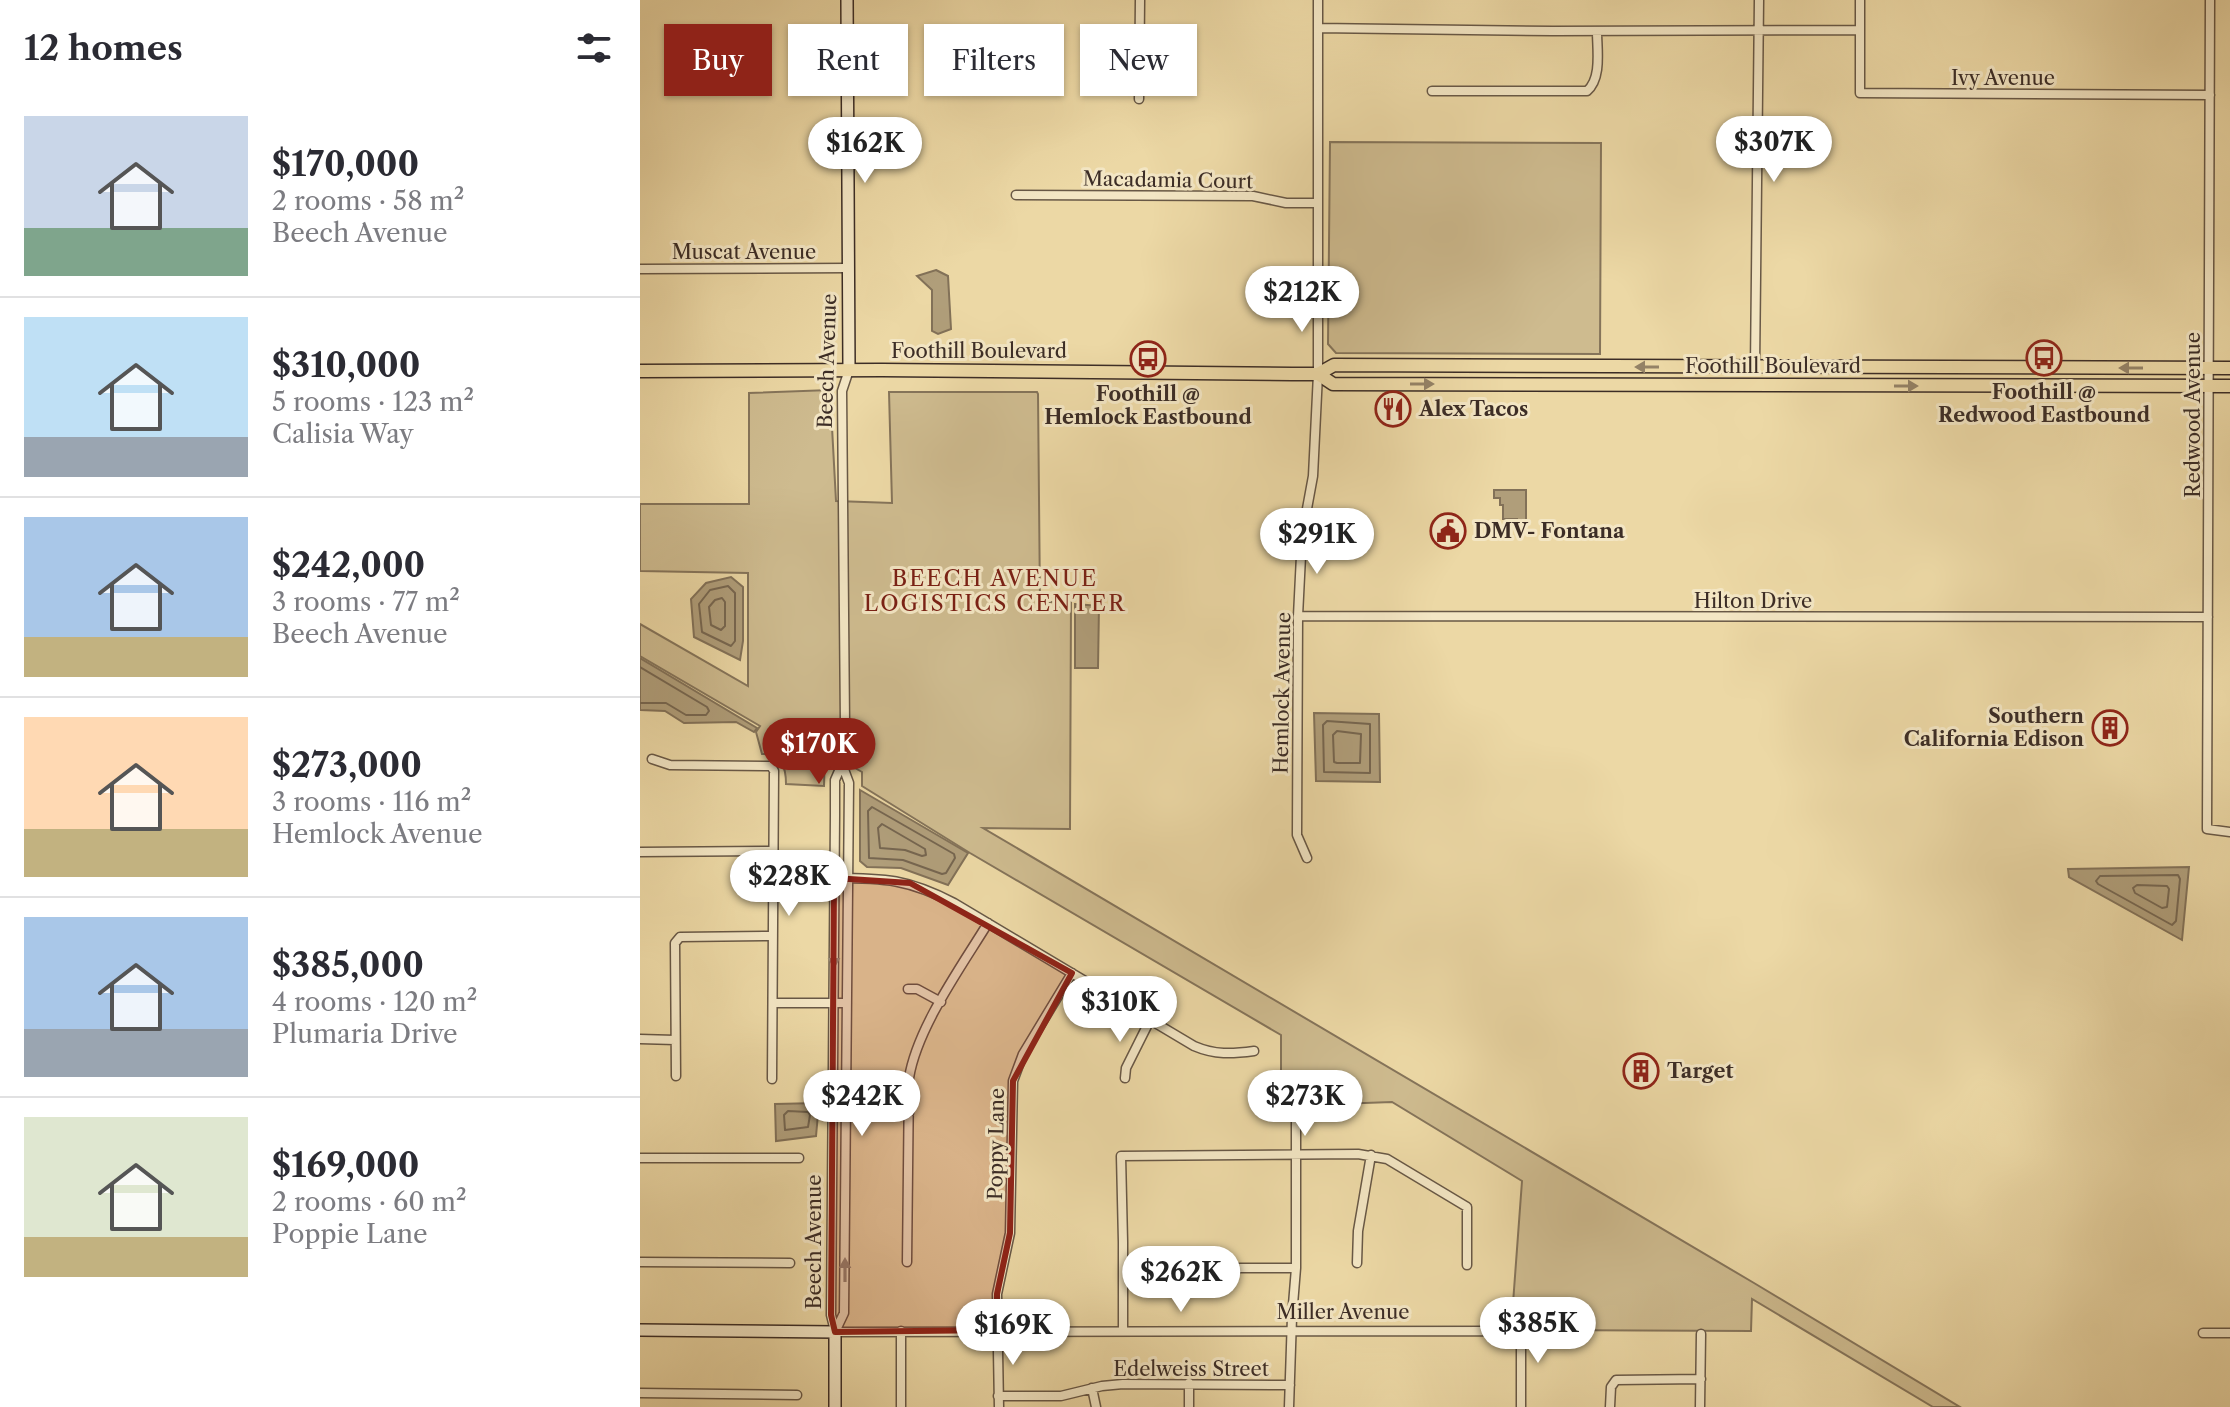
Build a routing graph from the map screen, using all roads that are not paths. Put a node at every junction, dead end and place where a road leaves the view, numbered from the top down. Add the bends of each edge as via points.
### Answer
1 (847, 0) edge
2 (1140, 0) edge
3 (1318, 0) edge
4 (1759, 0) edge
5 (1860, 0) edge
6 (2210, 0) edge
7 (1318, 28) junction
8 (1860, 30) junction
9 (1597, 31) junction
10 (1760, 31) junction
11 (1432, 91) dead end
12 (2210, 95) junction
13 (1139, 99) dead end
14 (1016, 195) dead end
15 (1318, 203) junction
16 (848, 268) junction
17 (640, 269) edge
18 (1755, 367) junction
19 (2209, 368) junction
20 (2230, 368) edge
21 (849, 370) junction
22 (640, 371) edge
23 (1318, 374) junction
24 (2209, 386) junction
25 (2230, 386) edge
26 (1298, 616) junction
27 (2208, 617) junction
28 (845, 724) dead end
29 (652, 759) dead end
30 (2230, 832) edge
31 (773, 851) junction
32 (640, 852) edge
33 (1307, 858) dead end
34 (834, 878) junction
35 (848, 878) junction
36 (988, 923) junction
37 (773, 936) junction
38 (1072, 973) junction
39 (908, 989) dead end
40 (941, 1002) junction
41 (773, 1003) junction
42 (833, 1003) junction
43 (847, 1003) junction
44 (1150, 1020) junction
45 (640, 1039) edge
46 (675, 1040) junction
47 (1254, 1051) dead end
48 (676, 1076) dead end
49 (1125, 1078) dead end
50 (772, 1079) dead end
51 (1296, 1104) dead end
52 (846, 1113) junction
53 (909, 1113) junction
54 (1296, 1154) junction
55 (1371, 1155) junction
56 (640, 1158) edge
57 (799, 1158) dead end
58 (640, 1262) edge
59 (907, 1262) dead end
60 (790, 1263) dead end
61 (1357, 1263) dead end
62 (1467, 1265) dead end
63 (1235, 1268) dead end
64 (1296, 1268) junction
65 (640, 1330) edge
66 (997, 1330) junction
67 (1291, 1330) junction
68 (901, 1331) junction
69 (1123, 1331) junction
70 (835, 1332) junction
71 (2203, 1333) dead end
72 (2230, 1333) edge
73 (1701, 1334) dead end
74 (1701, 1379) junction
75 (1189, 1383) junction
76 (1290, 1385) junction
77 (1092, 1388) junction
78 (640, 1393) edge
79 (797, 1395) dead end
80 (998, 1396) junction
81 (835, 1407) edge
82 (901, 1407) edge
83 (999, 1407) edge
84 (1096, 1407) edge
85 (1189, 1407) edge
86 (1289, 1407) edge
87 (1521, 1407) edge
88 (1610, 1407) edge
89 (1700, 1407) edge

1 - 16 main road, Beech Avenue
2 - 13 street
3 - 7 street, Hemlock Avenue
4 - 10 street
5 - 8 street
6 - 12 street, Redwood Avenue
7 - 9 street
7 - 15 street, Hemlock Avenue
8 - 10 street
8 - 12 street, Ivy Avenue via 1860,93
9 - 10 street
9 - 11 street via 1597,74 1587,91
10 - 18 street
12 - 19 street, Redwood Avenue
14 - 15 street, Macadamia Court via 1253,196
15 - 23 street, Hemlock Avenue
16 - 17 street, Muscat Avenue
16 - 21 main road, Beech Avenue
19 -> 18 main road, Foothill Boulevard
18 -> 23 main road, Foothill Boulevard via 1334,365
19 - 20 main road, Foothill Boulevard
19 - 24 street, Redwood Avenue
21 - 22 main road, Foothill Boulevard
21 - 23 main road, Foothill Boulevard
21 - 28 street, Beech Avenue via 842,391
23 -> 24 main road, Foothill Boulevard via 1333,384
23 - 26 street, Hemlock Avenue
24 - 25 main road, Foothill Boulevard
24 - 27 street, Redwood Avenue
26 - 27 street, Hilton Drive
26 - 33 street, Hemlock Avenue via 1297,835
27 - 30 street, Redwood Avenue via 2207,829
29 - 31 street via 670,765 771,766
31 - 32 street
31 - 37 street
34 - 35 street
34 - 35 street, Beech Avenue via 835,780 842,764 849,783
34 -> 42 street, Beech Avenue
35 - 36 street via 910,883
35 - 43 street, Beech Avenue
36 - 38 street
36 - 40 street
37 - 41 street
37 - 46 street via 680,937 675,943
38 - 44 street
38 - 66 street, Poppy Lane via 1023,1054 1013,1081 1010,1233 997,1294
39 - 40 street
40 - 53 street via 914,1052
41 - 42 street
41 - 50 street
42 - 43 street
42 - 70 street, Beech Avenue
43 - 52 street, Beech Avenue
44 - 47 street via 1213,1053
44 - 49 street
45 - 46 street
46 - 48 street
51 - 54 street
52 - 53 street
70 -> 52 street, Beech Avenue via 844,1313
53 - 59 street
54 - 55 street
54 - 64 street
54 - 69 street via 1121,1156
55 - 61 street
55 - 62 street via 1400,1166 1467,1207
56 - 57 street
58 - 60 street
63 - 64 street
64 - 67 street
65 - 70 main road, Miller Avenue
66 - 68 street, Miller Avenue
66 - 69 street, Miller Avenue
66 - 80 street, Poppy Lane
67 - 69 street, Miller Avenue
67 - 76 street
67 - 87 street, Miller Avenue via 1518,1334
68 - 70 street, Miller Avenue
68 - 82 street
70 - 81 main road, Beech Avenue
71 - 72 street
73 - 74 street
74 - 88 street via 1613,1382
74 - 89 street
75 - 76 street, Edelweiss Street
75 - 77 street, Edelweiss Street
75 - 85 street
76 - 86 street
77 - 80 street, Edelweiss Street via 1061,1396
77 - 84 street
78 - 79 street
80 - 83 street, Poppy Lane

